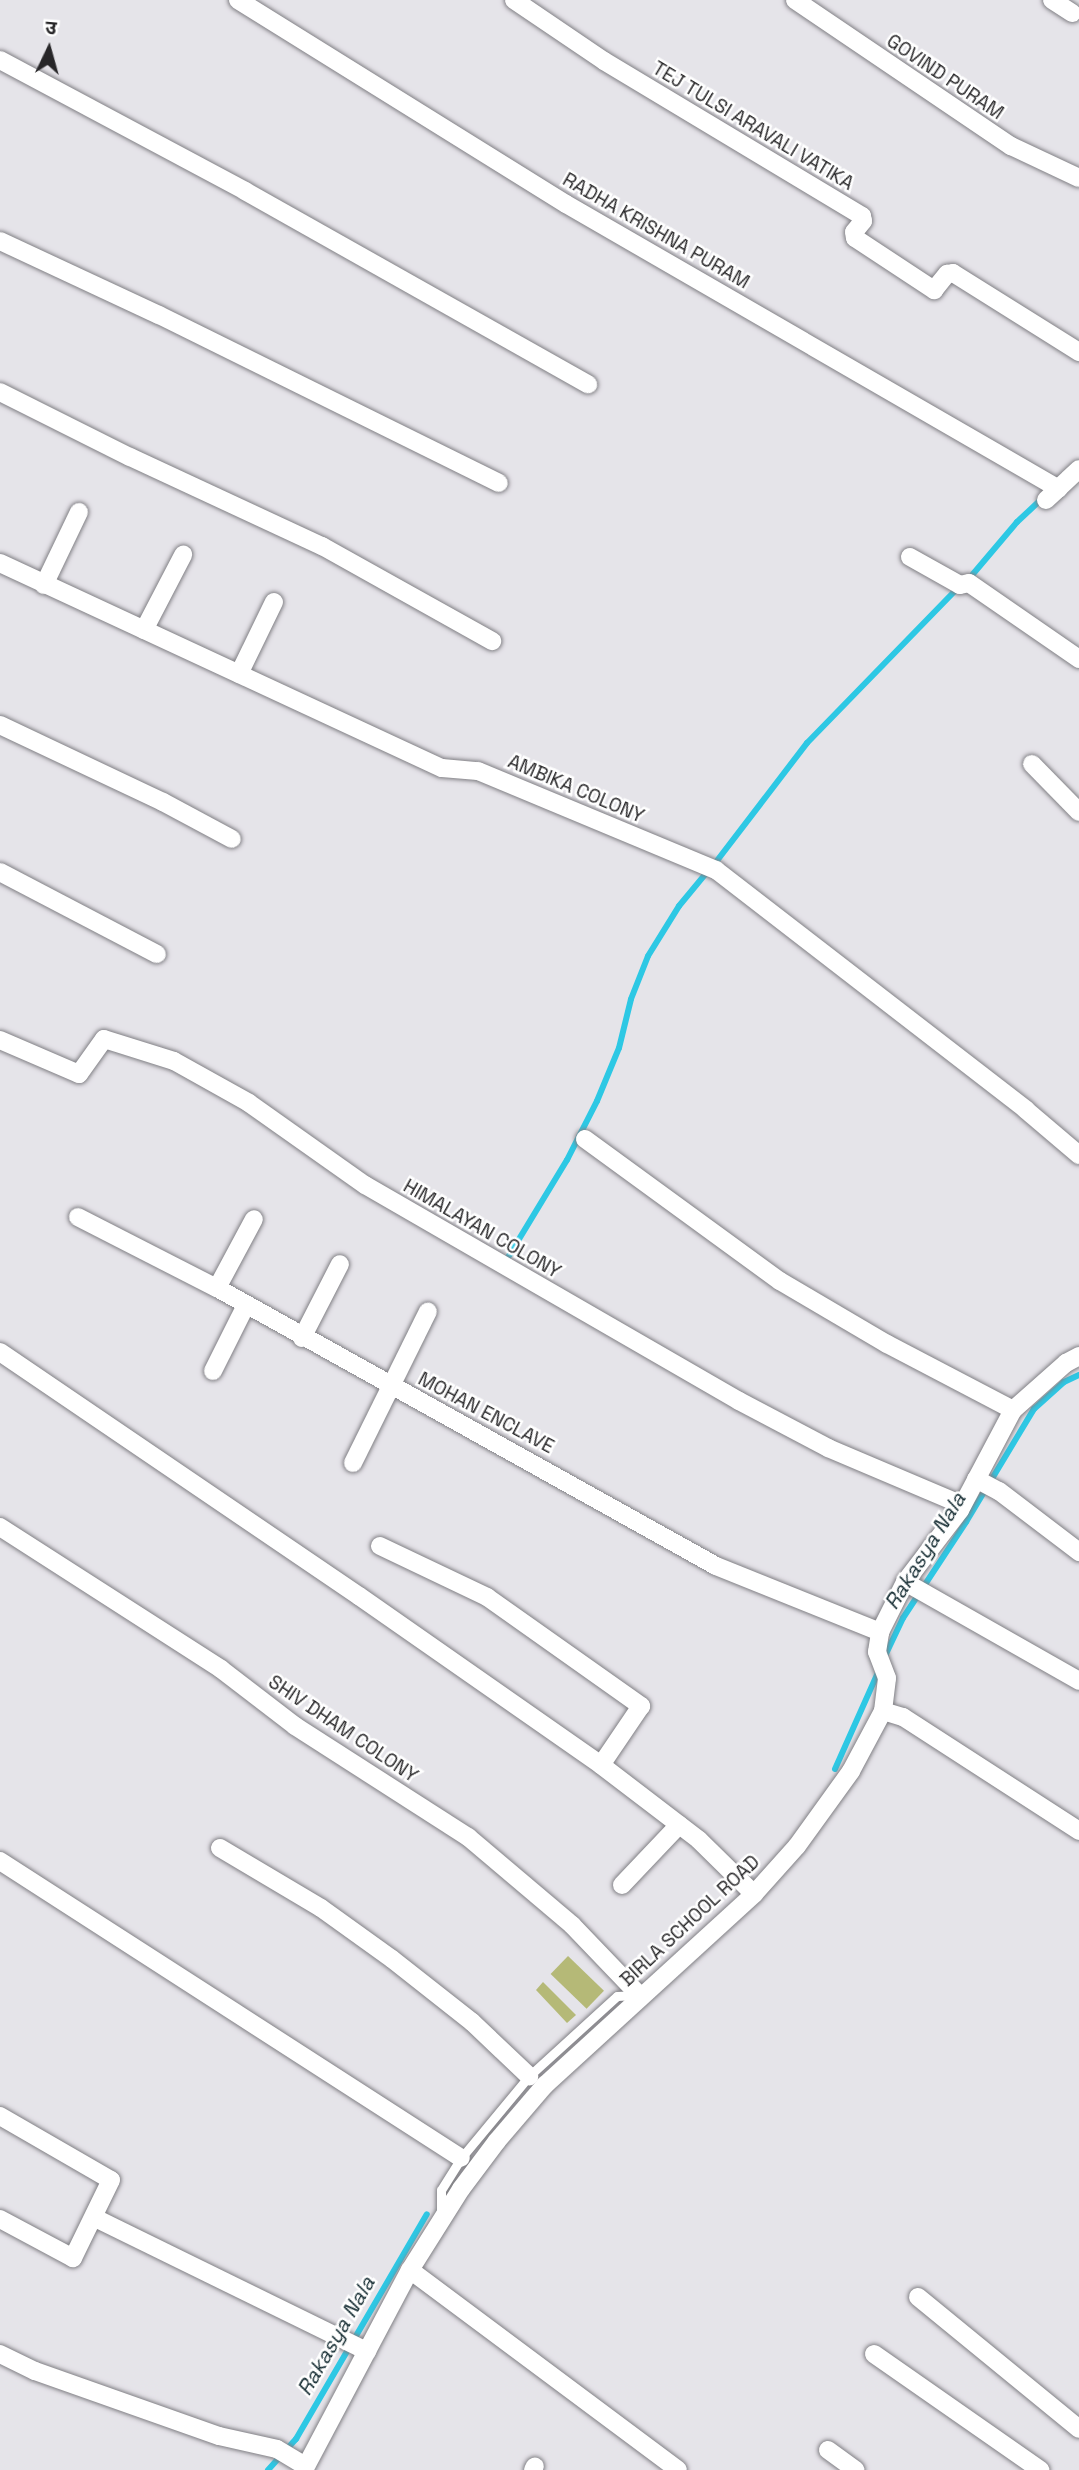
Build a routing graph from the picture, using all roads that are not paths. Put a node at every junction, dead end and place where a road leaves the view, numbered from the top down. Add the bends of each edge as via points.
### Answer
1 (238, 0) edge
2 (514, 0) edge
3 (795, 0) edge
4 (1052, 0) edge
5 (1072, 13) dead end
6 (0, 60) edge
7 (1079, 178) edge
8 (0, 241) edge
9 (1079, 352) edge
10 (588, 384) dead end
11 (0, 392) edge
12 (1079, 469) edge
13 (499, 483) dead end
14 (79, 512) dead end
15 (183, 555) dead end
16 (910, 557) dead end
17 (0, 563) edge
18 (44, 585) junction
19 (274, 602) dead end
20 (144, 630) junction
21 (492, 641) dead end
22 (1079, 659) edge
23 (239, 674) junction
24 (0, 725) edge
25 (1032, 764) dead end
26 (1079, 812) edge
27 (232, 839) dead end
28 (0, 873) edge
29 (158, 954) dead end
30 (0, 1040) edge
31 (585, 1139) dead end
32 (1079, 1155) edge
33 (78, 1216) dead end
34 (254, 1219) dead end
35 (340, 1264) dead end
36 (217, 1288) junction
37 (246, 1305) junction
38 (428, 1311) dead end
39 (302, 1338) junction
40 (0, 1352) edge
41 (1079, 1356) edge
42 (213, 1371) dead end
43 (390, 1386) junction
44 (1013, 1410) junction
45 (353, 1463) dead end
46 (986, 1484) junction
47 (962, 1505) junction
48 (0, 1527) edge
49 (380, 1546) dead end
50 (1079, 1552) edge
51 (915, 1589) junction
52 (880, 1632) junction
53 (1079, 1681) edge
54 (883, 1711) junction
55 (601, 1765) junction
56 (679, 1825) junction
57 (1079, 1831) edge
58 (220, 1848) dead end
59 (0, 1861) edge
60 (622, 1885) dead end
61 (754, 1894) junction
62 (640, 1996) junction
63 (529, 2076) junction
64 (0, 2116) edge
65 (461, 2158) junction
66 (95, 2218) junction
67 (0, 2219) edge
68 (441, 2221) junction
69 (411, 2270) junction
70 (918, 2297) dead end
71 (365, 2349) junction
72 (0, 2354) edge
73 (874, 2354) dead end
74 (1079, 2429) edge
75 (828, 2450) dead end
76 (301, 2465) edge
77 (678, 2470) edge
78 (856, 2470) edge
79 (1040, 2470) edge

1 - 12 street, RADHA KRISHNA PURAM via 566,204 1052,495
2 - 9 street, TEJ TULSI ARAVALI VATIKA via 604,61 862,216 855,238 934,290 953,273
3 - 7 street, GOVIND PURAM via 1011,146
4 - 5 street
6 - 10 street via 246,191
8 - 13 street via 159,314
11 - 21 street via 322,547
14 - 18 street
15 - 20 street
16 - 22 street via 960,585 969,583
17 - 18 street, AMBIKA COLONY
18 - 20 street, AMBIKA COLONY
19 - 23 street
20 - 23 street, AMBIKA COLONY
23 - 32 street, AMBIKA COLONY via 442,768 478,771 716,870
24 - 27 street
25 - 26 street
28 - 29 street
30 - 47 street, HIMALAYAN COLONY via 79,1074 104,1039 174,1061 249,1103 365,1185 739,1401 828,1448
31 - 44 street via 780,1281
33 - 36 street, MOHAN ENCLAVE
34 - 36 street
35 - 39 street
36 - 37 street, MOHAN ENCLAVE
37 - 39 street, MOHAN ENCLAVE
37 - 42 street
38 - 43 street
39 - 43 street, MOHAN ENCLAVE
40 - 55 street
41 - 44 street, BIRLA SCHOOL ROAD
43 - 45 street
43 - 52 street, MOHAN ENCLAVE via 716,1566
44 - 46 street, BIRLA SCHOOL ROAD
46 - 47 street, BIRLA SCHOOL ROAD
46 - 50 street
47 - 51 street, BIRLA SCHOOL ROAD
48 - 62 street, SHIV DHAM COLONY via 221,1669 295,1726 468,1837 572,1925
49 - 55 street via 487,1597 641,1706
51 - 52 street, BIRLA SCHOOL ROAD
51 - 53 street
52 - 54 street, BIRLA SCHOOL ROAD via 877,1652 887,1678
54 - 57 street via 903,1717
54 - 61 street, BIRLA SCHOOL ROAD via 851,1771 797,1846
55 - 56 street
56 - 60 street
56 - 61 street
58 - 63 street via 321,1908 392,1959 472,2022
59 - 65 street
61 - 62 street, BIRLA SCHOOL ROAD
62 - 63 lane via 617,1996
62 - 68 street, BIRLA SCHOOL ROAD via 545,2085 475,2169
63 - 65 lane
64 - 66 street via 111,2180
65 - 68 lane via 442,2190
66 - 67 street via 73,2258
66 - 71 street
68 - 69 street, BIRLA SCHOOL ROAD
69 - 71 street, BIRLA SCHOOL ROAD
69 - 77 street
70 - 74 street
71 - 76 street, BIRLA SCHOOL ROAD
72 - 76 street via 35,2371 219,2436 277,2449
73 - 79 street
75 - 78 street

